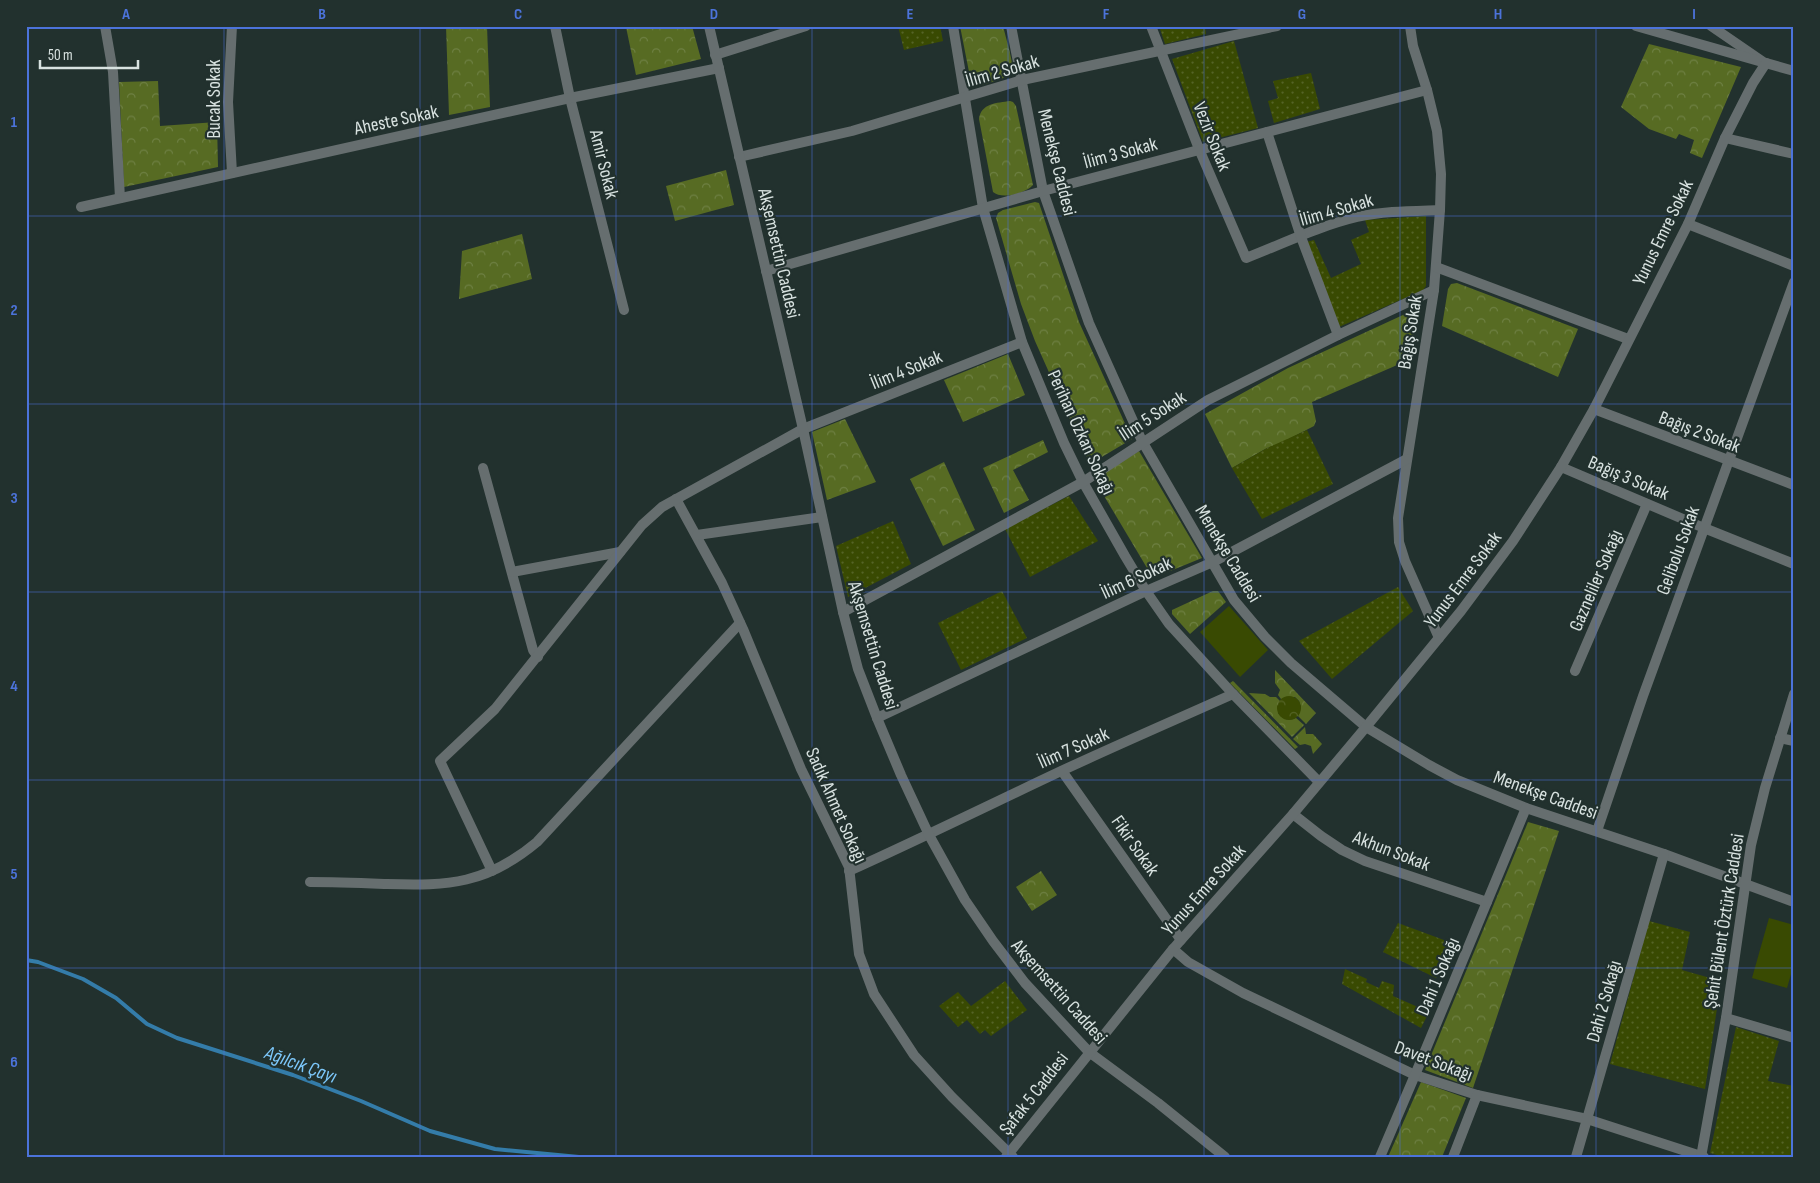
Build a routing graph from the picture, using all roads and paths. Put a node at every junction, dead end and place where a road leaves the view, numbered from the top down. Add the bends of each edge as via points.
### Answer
1 (105, 26) edge
2 (232, 26) edge
3 (555, 26) edge
4 (709, 26) edge
5 (806, 26) edge
6 (953, 26) edge
7 (1011, 26) edge
8 (1151, 26) edge
9 (1277, 26) edge
10 (1410, 26) edge
11 (1636, 26) edge
12 (1711, 26) edge
13 (1160, 51) junction
14 (715, 55) junction
15 (1766, 63) junction
16 (719, 68) junction
17 (1794, 71) edge
18 (1022, 80) junction
19 (1427, 90) junction
20 (570, 98) junction
21 (965, 99) junction
22 (1267, 132) junction
23 (1725, 138) junction
24 (1199, 149) junction
25 (1794, 154) edge
26 (739, 157) junction
27 (232, 172) junction
28 (1043, 191) junction
29 (120, 198) junction
30 (81, 207) dead end
31 (983, 208) junction
32 (1440, 210) junction
33 (1688, 224) junction
34 (1300, 236) junction
35 (1246, 258) joint
36 (1794, 266) edge
37 (1436, 267) junction
38 (766, 271) junction
39 (1794, 282) edge
40 (1434, 290) junction
41 (624, 310) dead end
42 (1338, 335) junction
43 (1628, 339) junction
44 (1022, 342) junction
45 (1594, 409) junction
46 (803, 429) junction
47 (1142, 441) junction
48 (1407, 459) junction
49 (1728, 460) junction
50 (1561, 467) junction
51 (483, 468) dead end
52 (1083, 482) junction
53 (1794, 485) edge
54 (676, 499) junction
55 (1647, 504) junction
56 (822, 517) junction
57 (1704, 528) junction
58 (697, 535) junction
59 (620, 552) junction
60 (1213, 562) junction
61 (1794, 564) edge
62 (512, 572) junction
63 (1146, 591) junction
64 (843, 612) junction
65 (740, 623) junction
66 (1439, 638) junction
67 (538, 657) junction
68 (1575, 671) dead end
69 (1233, 694) junction
70 (1794, 694) edge
71 (877, 718) junction
72 (1366, 727) junction
73 (1780, 738) junction
74 (1794, 741) edge
75 (1062, 771) junction
76 (1319, 782) junction
77 (1526, 808) junction
78 (1293, 814) junction
79 (1597, 831) junction
80 (929, 835) junction
81 (1664, 854) junction
82 (492, 871) junction
83 (849, 871) junction
84 (310, 882) dead end
85 (1745, 885) junction
86 (1487, 902) junction
87 (1794, 902) edge
88 (1181, 940) junction
89 (1173, 949) junction
90 (1726, 1018) junction
91 (1794, 1038) edge
92 (1089, 1052) junction
93 (1415, 1075) junction
94 (1477, 1094) junction
95 (1587, 1119) junction
96 (1009, 1156) edge
97 (1702, 1156) edge
98 (1225, 1157) edge
99 (1380, 1157) edge
100 (1453, 1157) edge
101 (1576, 1157) edge

1 - 29 street via 113,72
2 - 27 street, Bucak Sokak via 228,102
3 - 20 street, Amir Sokak
4 - 14 street, Akşemsettin Caddesi
5 - 14 street
6 - 21 street, Perihan Özkan Sokağı
7 - 18 street, Menekşe Caddesi
8 - 13 street, Vezir Sokak
9 - 13 street, İlim 2 Sokak
10 - 19 street, Bağış Sokak
11 - 15 street
12 - 15 street
13 - 18 street, İlim 2 Sokak
13 - 24 street, Vezir Sokak
14 - 16 street, Akşemsettin Caddesi
15 - 17 street
15 - 23 street, Yunus Emre Sokak
16 - 20 street, Aheste Sokak
16 - 26 street, Akşemsettin Caddesi
18 - 21 street, İlim 2 Sokak
18 - 28 street, Menekşe Caddesi
19 - 22 street, İlim 3 Sokak
19 - 32 street, Bağış Sokak via 1437,131
20 - 27 street, Aheste Sokak
20 - 41 street, Amir Sokak
21 - 26 street, İlim 2 Sokak via 852,131
21 - 31 street, Perihan Özkan Sokağı
22 - 24 street, İlim 3 Sokak
22 - 34 street
23 - 25 street
23 - 33 street, Yunus Emre Sokak
24 - 28 street, İlim 3 Sokak
24 - 35 street, Vezir Sokak
26 - 38 street, Akşemsettin Caddesi
27 - 29 street, Aheste Sokak
28 - 31 street, İlim 3 Sokak
28 - 47 street, Menekşe Caddesi via 1089,323
29 - 30 street, Aheste Sokak
31 - 38 street, İlim 3 Sokak
31 - 44 street, Perihan Özkan Sokağı
32 - 34 street, İlim 4 Sokak via 1356,217
32 - 37 street, Bağış Sokak
33 - 36 street
33 - 43 street, Yunus Emre Sokak
34 - 35 street, İlim 4 Sokak
34 - 42 street
37 - 40 street, Bağış Sokak
37 - 43 street
38 - 46 street, Akşemsettin Caddesi
39 - 49 street, Gelibolu Sokak
40 - 42 street, İlim 5 Sokak
40 - 48 street, Bağış Sokak
42 - 47 street, İlim 5 Sokak via 1208,400
43 - 45 street, Yunus Emre Sokak
44 - 46 street, İlim 4 Sokak
44 - 52 street, Perihan Özkan Sokağı via 1047,406
45 - 49 street, Bağış 2 Sokak
45 - 50 street, Yunus Emre Sokak
46 - 54 street, İlim 4 Sokak
46 - 56 street, Akşemsettin Caddesi
47 - 52 street, İlim 5 Sokak
47 - 60 street, Menekşe Caddesi
48 - 60 street, İlim 6 Sokak
48 - 66 street, Bağış Sokak via 1398,518 1400,542 1405,561
49 - 53 street, Bağış 2 Sokak
49 - 57 street, Gelibolu Sokak
50 - 55 street, Bağış 3 Sokak
50 - 66 street, Yunus Emre Sokak via 1513,541
51 - 62 street
52 - 63 street, Perihan Özkan Sokağı
52 - 64 street, İlim 5 Sokak
54 - 58 street, Sadık Ahmet Sokağı
54 - 59 street, İlim 4 Sokak via 642,525
55 - 57 street, Bağış 3 Sokak
55 - 68 street, Gazneliler Sokağı
56 - 58 street
56 - 64 street, Akşemsettin Caddesi
57 - 61 street, Bağış 3 Sokak
57 - 79 street, Gelibolu Sokak
58 - 65 street, Sadık Ahmet Sokağı
59 - 62 street
59 - 67 street, İlim 4 Sokak
60 - 63 street, İlim 6 Sokak
60 - 72 street, Menekşe Caddesi via 1234,600 1265,637
62 - 67 street via 533,650
63 - 69 street, Perihan Özkan Sokağı via 1170,624
63 - 71 street, İlim 6 Sokak
64 - 71 street, Akşemsettin Caddesi via 858,669
65 - 82 street via 537,842 523,854
65 - 83 street, Sadık Ahmet Sokağı via 801,769
66 - 72 street, Yunus Emre Sokak
67 - 82 street, İlim 4 Sokak via 495,709 440,761
69 - 75 street, İlim 7 Sokak
69 - 76 street, Perihan Özkan Sokağı
70 - 73 street, Şehit Bülent Öztürk Caddesi
71 - 80 street, Akşemsettin Caddesi
72 - 76 street, Yunus Emre Sokak
72 - 77 street, Menekşe Caddesi via 1436,769
73 - 74 street
73 - 85 street, Şehit Bülent Öztürk Caddesi via 1758,811
75 - 80 street, İlim 7 Sokak
75 - 88 street, Fikir Sokak
76 - 78 street, Yunus Emre Sokak
77 - 79 street, Menekşe Caddesi
77 - 86 street, Dahi 1 Sokağı
78 - 86 street, Akhun Sokak via 1342,850 1365,861
78 - 88 street, Yunus Emre Sokak
79 - 81 street, Menekşe Caddesi
80 - 83 street, İlim 7 Sokak
80 - 92 street, Akşemsettin Caddesi via 993,941 1025,983
81 - 85 street, Menekşe Caddesi
81 - 95 street, Dahi 2 Sokağı
82 - 84 street via 462,882 433,885
83 - 96 street, Sadık Ahmet Sokağı via 859,954 874,994 914,1055
85 - 87 street, Menekşe Caddesi
85 - 90 street, Şehit Bülent Öztürk Caddesi
86 - 93 street, Dahi 1 Sokağı
88 - 89 street, Yunus Emre Sokak
89 - 92 street, Yunus Emre Sokak
89 - 93 street, Davet Sokağı via 1188,962 1243,993
90 - 91 street
90 - 97 street, Şehit Bülent Öztürk Caddesi
92 - 96 street, Şafak 5 Caddesi
92 - 98 street, Akşemsettin Caddesi
93 - 94 street, Davet Sokağı
93 - 99 street, Dahi 1 Sokağı
94 - 95 street, Davet Sokağı
94 - 100 street
95 - 97 street, Davet Sokağı
95 - 101 street, Dahi 2 Sokağı

